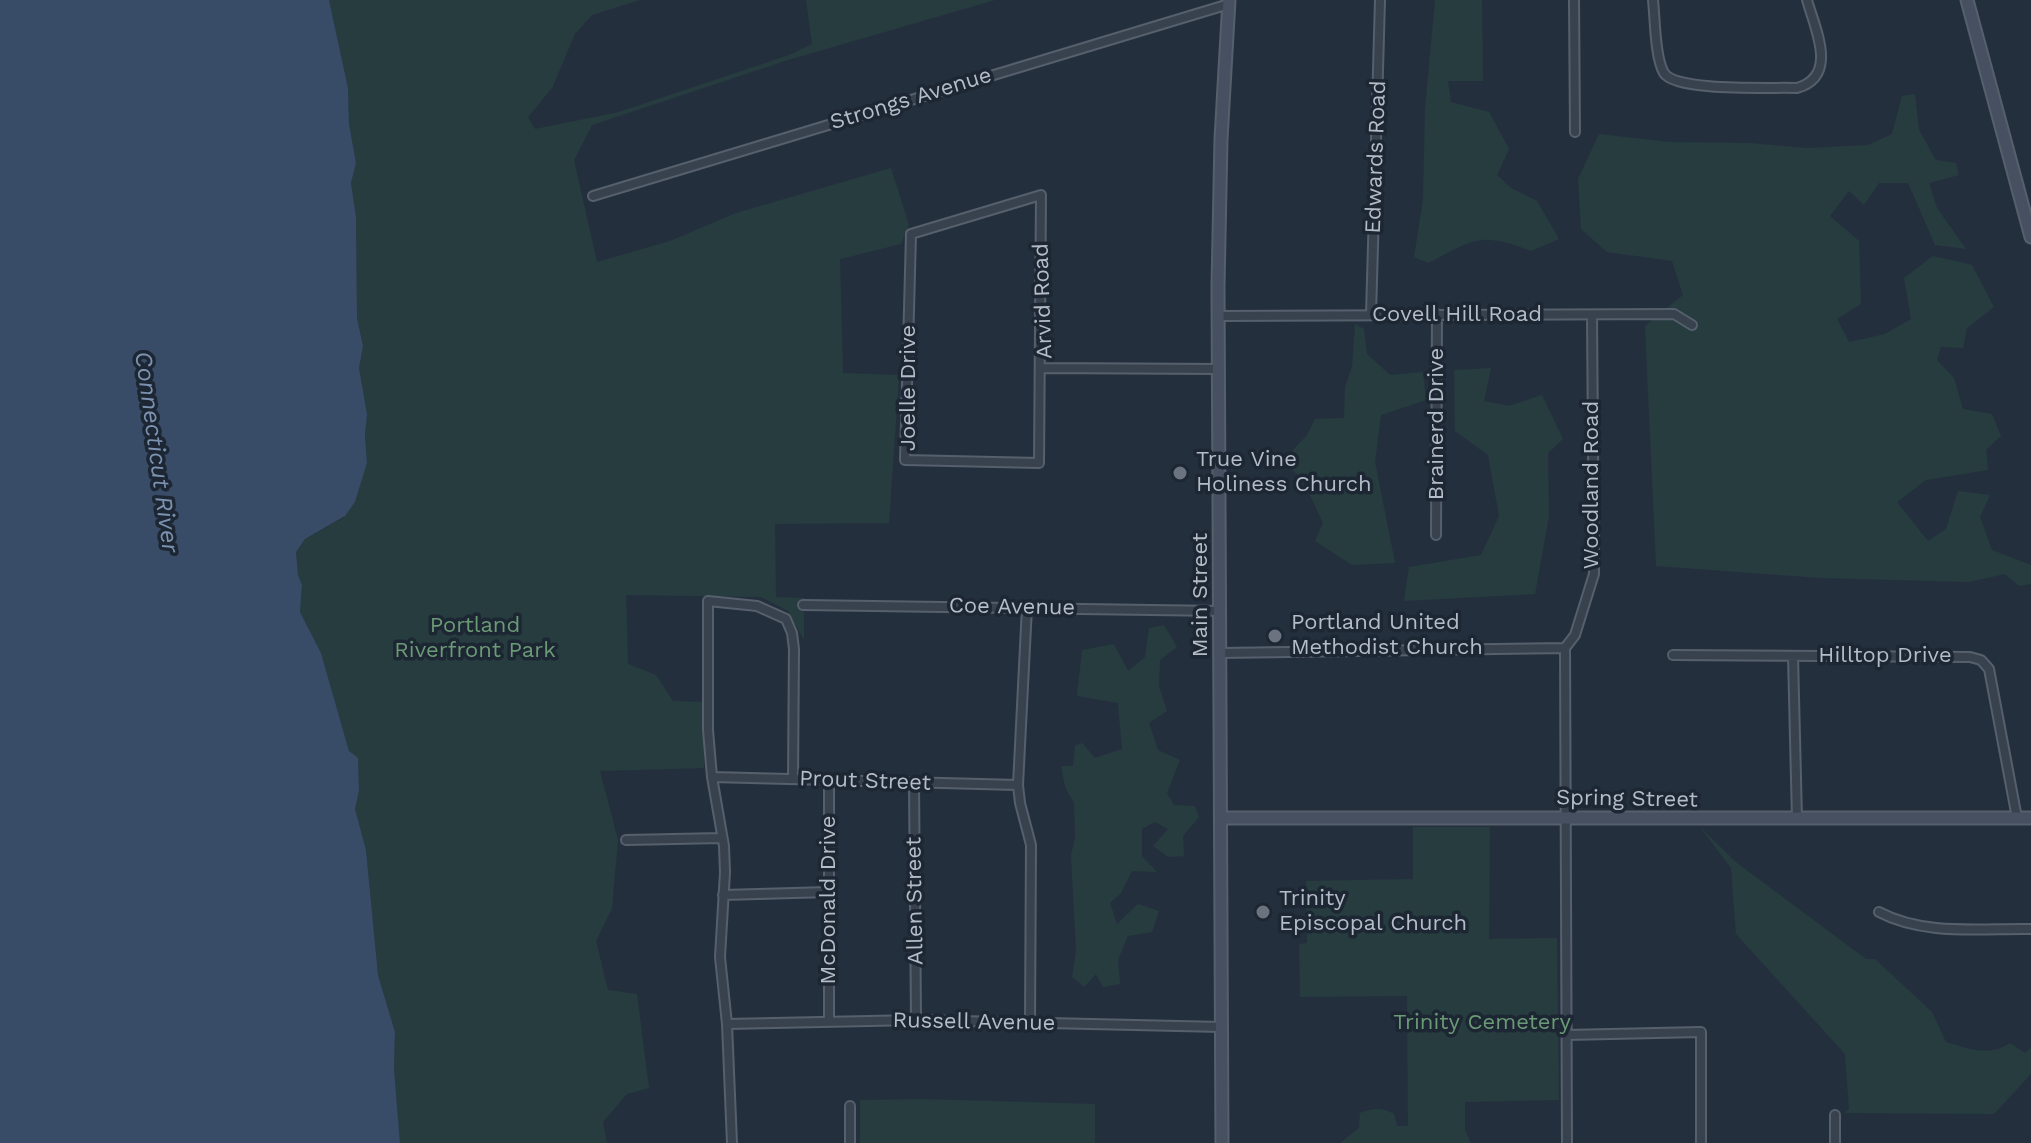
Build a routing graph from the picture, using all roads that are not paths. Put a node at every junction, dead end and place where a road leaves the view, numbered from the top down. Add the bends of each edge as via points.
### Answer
1 (1380, 0) edge
2 (1574, 0) edge
3 (1653, 0) edge
4 (1807, 0) edge
5 (1972, 1) edge
6 (1229, 2) edge
7 (1575, 132) dead end
8 (593, 196) dead end
9 (911, 234) joint
10 (2031, 237) edge
11 (1437, 314) junction
12 (1371, 315) junction
13 (1592, 315) junction
14 (1219, 316) junction
15 (1692, 325) dead end
16 (1042, 368) junction
17 (1219, 369) junction
18 (1436, 535) dead end
19 (803, 605) dead end
20 (1027, 607) junction
21 (1221, 611) junction
22 (1565, 648) junction
23 (1221, 653) junction
24 (1673, 655) dead end
25 (1793, 656) junction
26 (712, 777) junction
27 (793, 779) junction
28 (829, 780) junction
29 (914, 782) junction
30 (1018, 785) junction
31 (1222, 818) junction
32 (1565, 818) junction
33 (2017, 818) junction
34 (2031, 818) edge
35 (1797, 819) junction
36 (722, 838) junction
37 (626, 840) dead end
38 (829, 892) junction
39 (723, 895) junction
40 (1879, 912) dead end
41 (2031, 929) edge
42 (829, 1020) junction
43 (916, 1020) junction
44 (1030, 1022) junction
45 (727, 1024) junction
46 (1222, 1027) junction
47 (1566, 1035) junction
48 (850, 1106) dead end
49 (1835, 1115) dead end
50 (732, 1143) edge
51 (850, 1143) edge
52 (1222, 1143) edge
53 (1567, 1143) edge
54 (1701, 1143) edge
55 (1835, 1143) edge

1 - 12 street, Edwards Road
2 - 7 street
3 - 4 street via 1659,55 1663,72 1672,81 1797,88 1809,85 1822,66
5 - 10 main road
6 - 8 street, Strongs Avenue
6 - 14 main road, Main Street
9 - 16 street, Arvid Road via 1041,195
9 - 16 street, Joelle Drive via 905,460 1039,463
11 - 12 street, Covell Hill Road
11 - 13 street, Covell Hill Road
11 - 18 street, Brainerd Drive
12 - 14 street, Covell Hill Road
13 - 15 street, Covell Hill Road via 1674,314
13 - 22 street, Woodland Road via 1594,574 1575,635
14 - 17 main road, Main Street
16 - 17 street, Arvid Road
17 - 21 main road, Main Street
19 - 20 street, Coe Avenue
20 - 21 street, Coe Avenue
20 - 30 street
21 - 23 main road, Main Street
22 - 23 street
22 - 32 street
23 - 31 main road, Main Street
24 - 25 street, Hilltop Drive
25 - 33 street, Hilltop Drive via 1981,660 1989,669
25 - 35 street
26 - 27 street, Prout Street
26 - 27 street via 708,601 757,606 786,619 794,649
26 - 36 street
27 - 28 street, Prout Street
28 - 29 street, Prout Street
28 - 38 street, McDonald Drive
29 - 30 street, Prout Street
29 - 43 street, Allen Street
30 - 44 street via 1031,845
31 - 32 main road, Spring Street
31 - 46 main road, Main Street
32 - 35 main road, Spring Street
32 - 47 street
33 - 34 main road, Spring Street
33 - 35 main road, Spring Street
36 - 37 street
36 - 39 street
38 - 39 street
38 - 42 street, McDonald Drive
39 - 45 street via 720,957
40 - 41 street via 1921,927
42 - 43 street, Russell Avenue
42 - 45 street, Russell Avenue
43 - 44 street, Russell Avenue
44 - 46 street, Russell Avenue
45 - 50 street
46 - 52 main road, Main Street
47 - 53 street
47 - 54 street via 1701,1032
48 - 51 street
49 - 55 street

